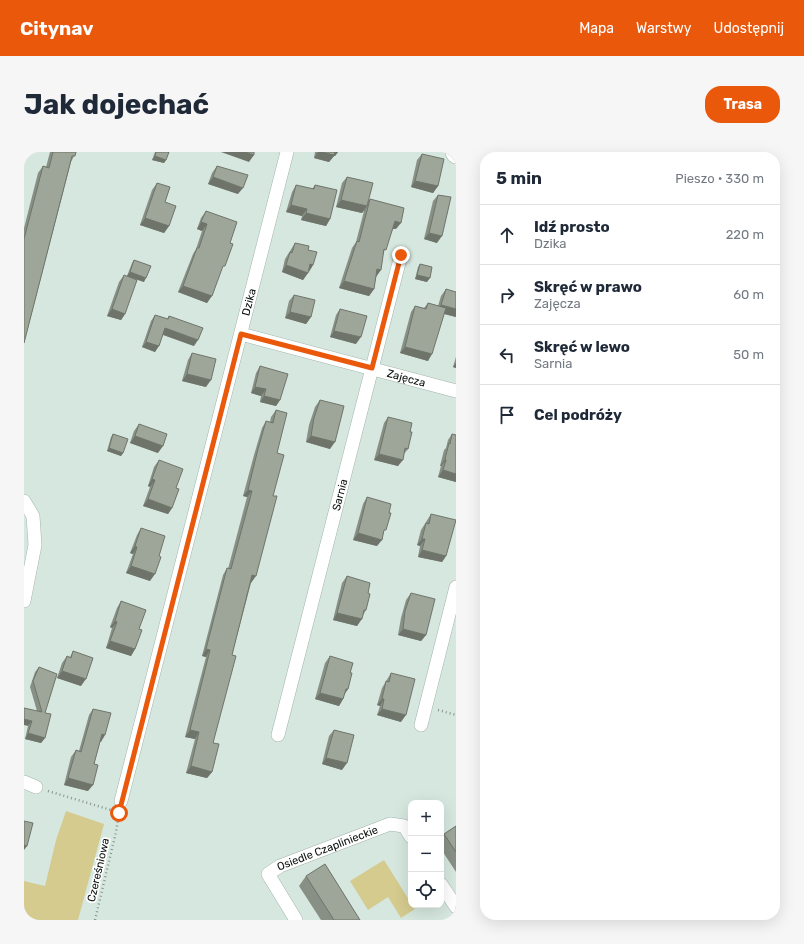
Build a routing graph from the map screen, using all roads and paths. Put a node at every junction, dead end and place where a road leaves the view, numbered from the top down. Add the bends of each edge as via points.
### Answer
1 (287, 152) edge
2 (401, 255) dead end
3 (241, 334) junction
4 (372, 368) junction
5 (456, 391) edge
6 (24, 501) edge
7 (456, 587) edge
8 (24, 601) edge
9 (426, 707) junction
10 (456, 715) edge
11 (421, 725) dead end
12 (278, 735) dead end
13 (30, 784) edge
14 (121, 801) joint
15 (111, 810) dead end
16 (410, 836) edge
17 (444, 889) edge
18 (456, 907) edge
19 (95, 920) edge
20 (296, 920) edge

1 - 3 street, Dzika
2 - 4 street, Sarnia
3 - 4 street, Zajęcza
3 - 14 street, Dzika
4 - 5 street, Zajęcza
4 - 12 street, Sarnia
6 - 8 street via 33,516 36,545
7 - 9 street
9 - 10 path
9 - 11 street
13 - 15 path
14 - 19 path, Czereśniowa
16 - 20 street, Osiedle Czaplinieckie via 404,826 390,824 280,866 268,874
17 - 18 street

